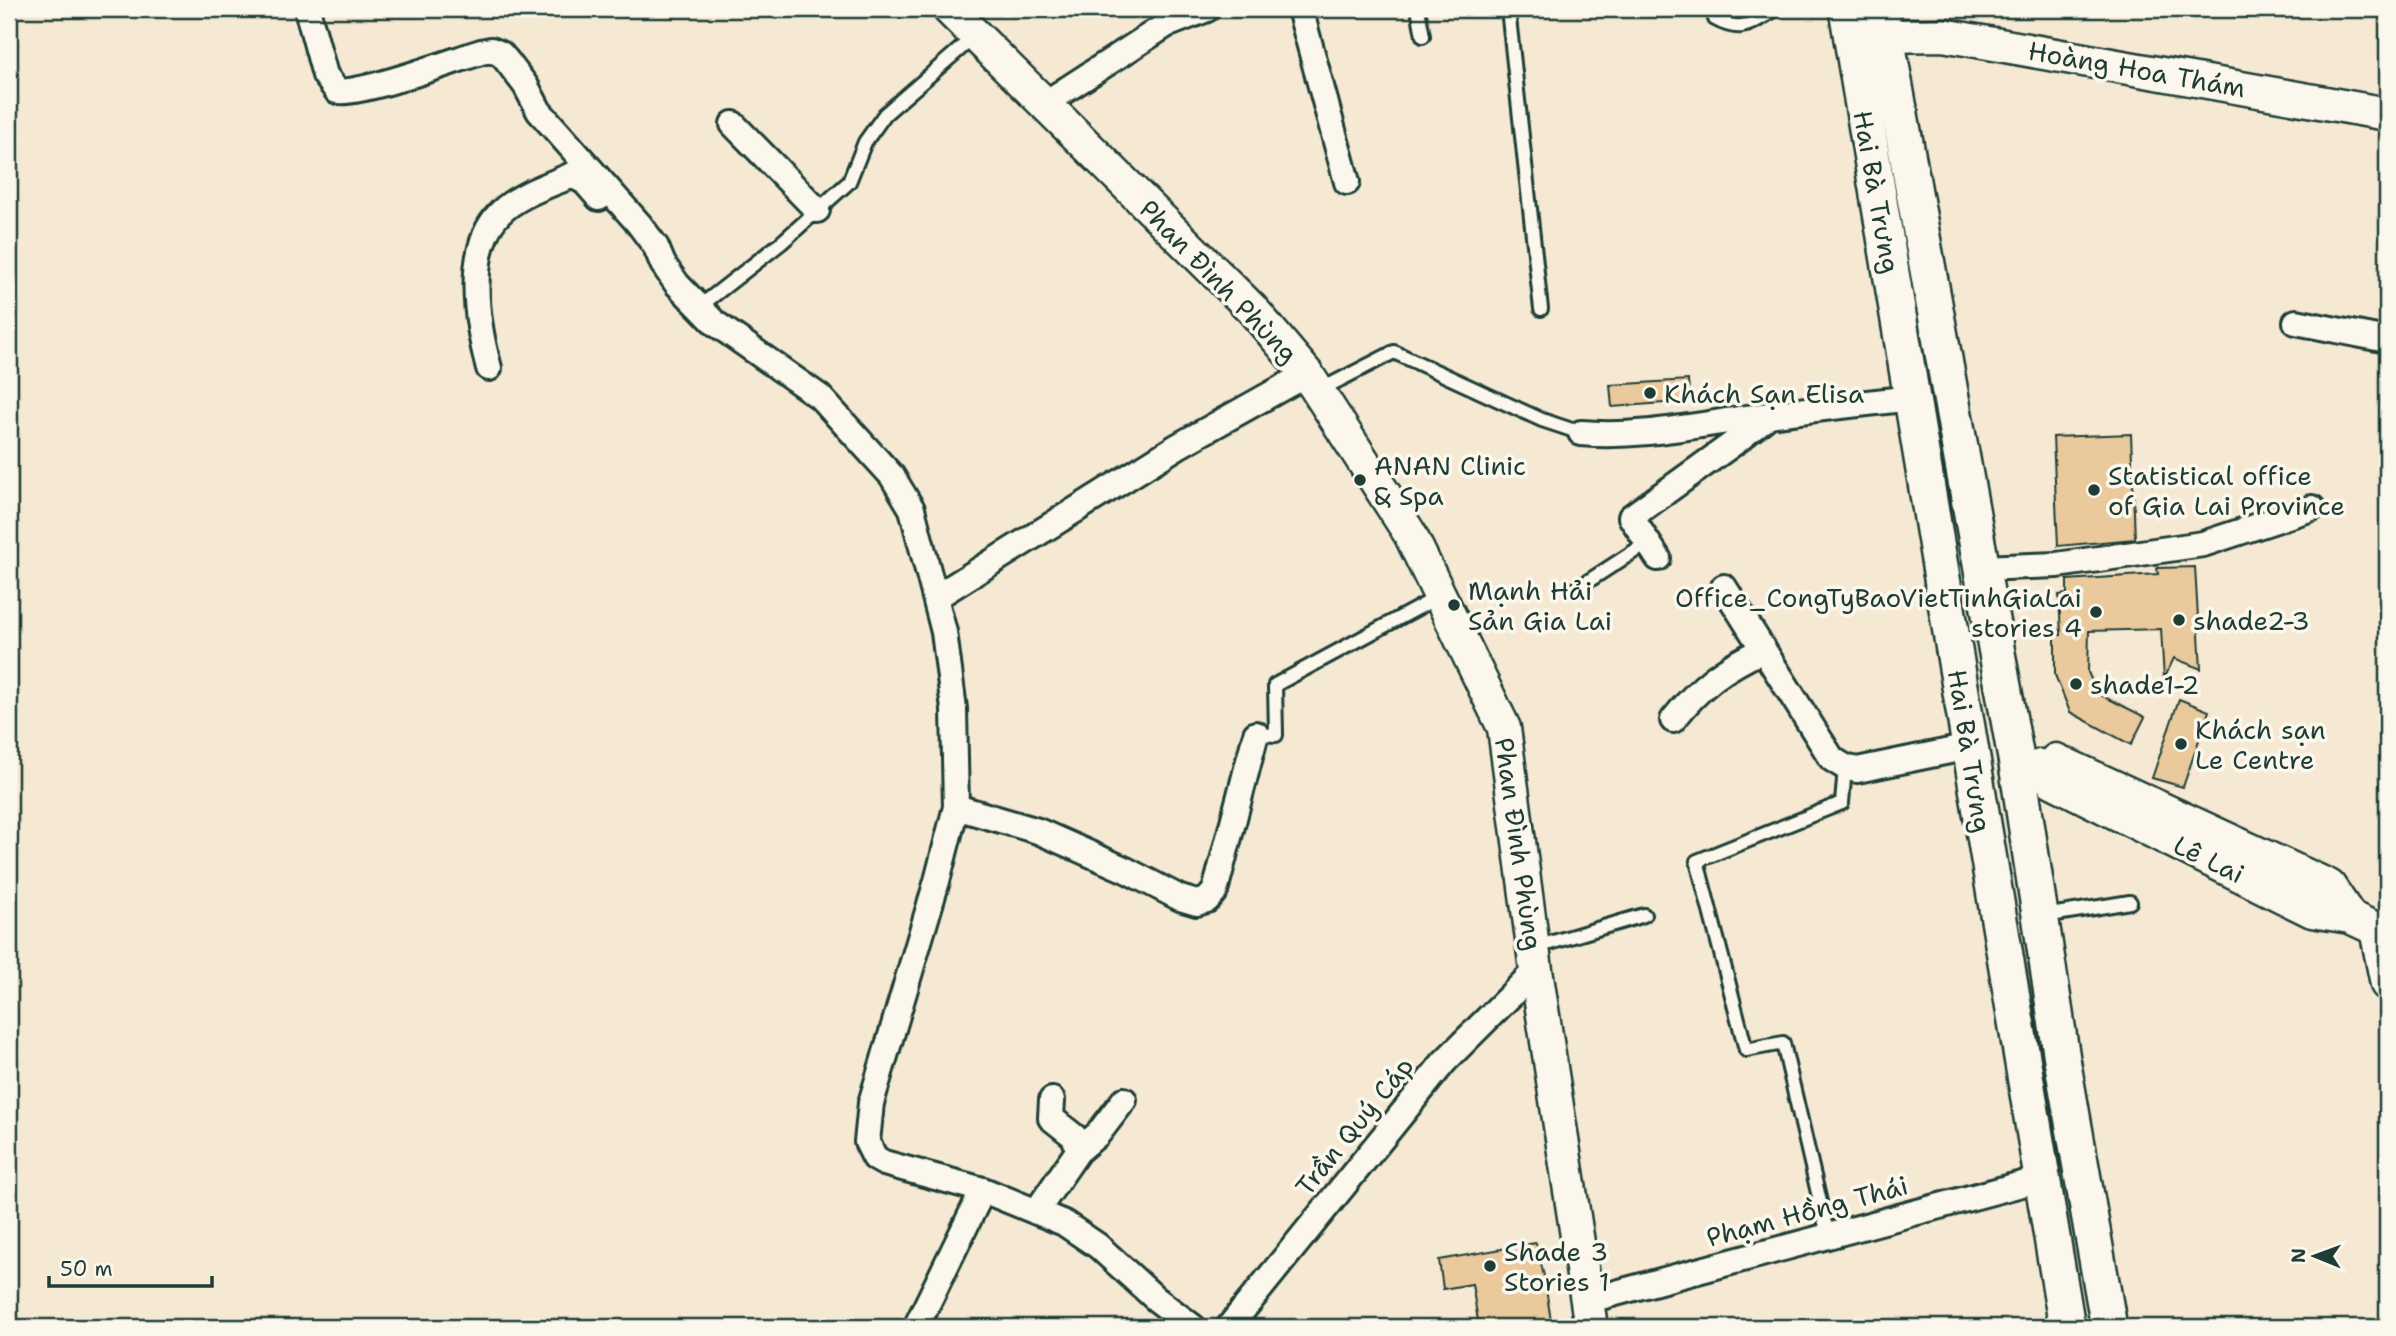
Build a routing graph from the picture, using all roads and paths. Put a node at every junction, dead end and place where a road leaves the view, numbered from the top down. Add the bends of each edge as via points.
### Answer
1 (307, 9) edge
2 (949, 9) edge
3 (1207, 9) edge
4 (1300, 9) edge
5 (1418, 9) edge
6 (1508, 9) edge
7 (1713, 9) edge
8 (1776, 9) edge
9 (1849, 22) edge
10 (1883, 22) edge
11 (975, 36) junction
12 (1423, 36) dead end
13 (1044, 104) junction
14 (2387, 114) edge
15 (733, 124) dead end
16 (1347, 182) dead end
17 (817, 211) junction
18 (663, 264) junction
19 (699, 307) junction
20 (1541, 309) dead end
21 (2296, 322) dead end
22 (2387, 340) edge
23 (489, 368) dead end
24 (1312, 383) junction
25 (1913, 398) junction
26 (1770, 415) junction
27 (1581, 433) joint
28 (2312, 508) dead end
29 (1653, 550) joint
30 (1982, 568) junction
31 (1724, 587) dead end
32 (1576, 589) dead end
33 (1440, 596) junction
34 (936, 597) junction
35 (1763, 650) junction
36 (1672, 720) dead end
37 (1256, 734) joint
38 (1969, 747) junction
39 (2029, 765) junction
40 (1845, 767) junction
41 (956, 807) junction
42 (2130, 902) dead end
43 (1644, 915) dead end
44 (2040, 917) junction
45 (2371, 925) edge
46 (1534, 959) junction
47 (2387, 984) edge
48 (1052, 1100) dead end
49 (1124, 1100) dead end
50 (1078, 1151) junction
51 (2044, 1178) junction
52 (983, 1190) junction
53 (1037, 1212) junction
54 (1828, 1236) junction
55 (1588, 1314) edge
56 (916, 1327) edge
57 (1193, 1327) edge
58 (1229, 1327) edge
59 (2067, 1327) edge
60 (2109, 1327) edge

1 - 18 street via 325,75 337,91 375,85 481,52 500,54 550,125 639,224
2 - 11 street, Phan Đình Phùng
3 - 13 street via 1167,26
4 - 16 street
5 - 12 lane
6 - 20 lane
7 - 8 lane via 1715,19 1729,26 1747,26
9 - 10 main road
9 - 25 main road, Hai Bà Trưng
10 - 14 street, Hoàng Hoa Thám
10 - 30 main road, Hai Bà Trưng
11 - 13 street, Phan Đình Phùng
11 - 17 lane via 886,114 864,142 849,182
13 - 24 street, Phan Đình Phùng via 1252,309
15 - 17 street
17 - 19 lane
18 - 19 street
18 - 23 street via 651,259 603,201 575,176 518,200 494,221 479,256 478,314
19 - 34 street via 820,397 892,476 912,509
21 - 22 street
24 - 27 lane via 1394,352 1542,420
24 - 33 street, Phan Đình Phùng via 1409,534
24 - 34 street via 1178,446
25 - 26 street
25 - 38 main road, Hai Bà Trưng
26 - 27 street via 1612,436
26 - 29 street via 1631,517
28 - 30 street via 2203,544 2057,565
29 - 32 lane
30 - 39 main road, Hai Bà Trưng
31 - 35 street
33 - 37 lane via 1275,685 1276,735
33 - 46 street, Phan Đình Phùng via 1504,728
34 - 41 street via 954,709
35 - 36 street via 1712,677
35 - 40 street via 1832,759
37 - 41 street via 1215,891 1208,900 1197,903 1038,831
38 - 39 main road
38 - 40 street via 1857,769
38 - 51 main road, Hai Bà Trưng
39 - 44 main road, Hai Bà Trưng
39 - 45 street, Lê Lai via 2052,781 2312,911
40 - 54 lane via 1842,803 1697,861 1746,1050 1783,1043
41 - 52 street via 871,1103 867,1142 884,1163
42 - 44 lane
43 - 46 lane
44 - 60 main road, Hai Bà Trưng
45 - 47 street
46 - 55 street, Phan Đình Phùng
46 - 58 street, Trần Quý Cáp via 1444,1062
48 - 50 street via 1051,1118 1075,1137
49 - 50 street
50 - 53 street
51 - 54 street, Phạm Hồng Thái
51 - 59 main road, Hai Bà Trưng
52 - 53 street
52 - 56 street
53 - 57 street via 1082,1233
54 - 55 street, Phạm Hồng Thái

